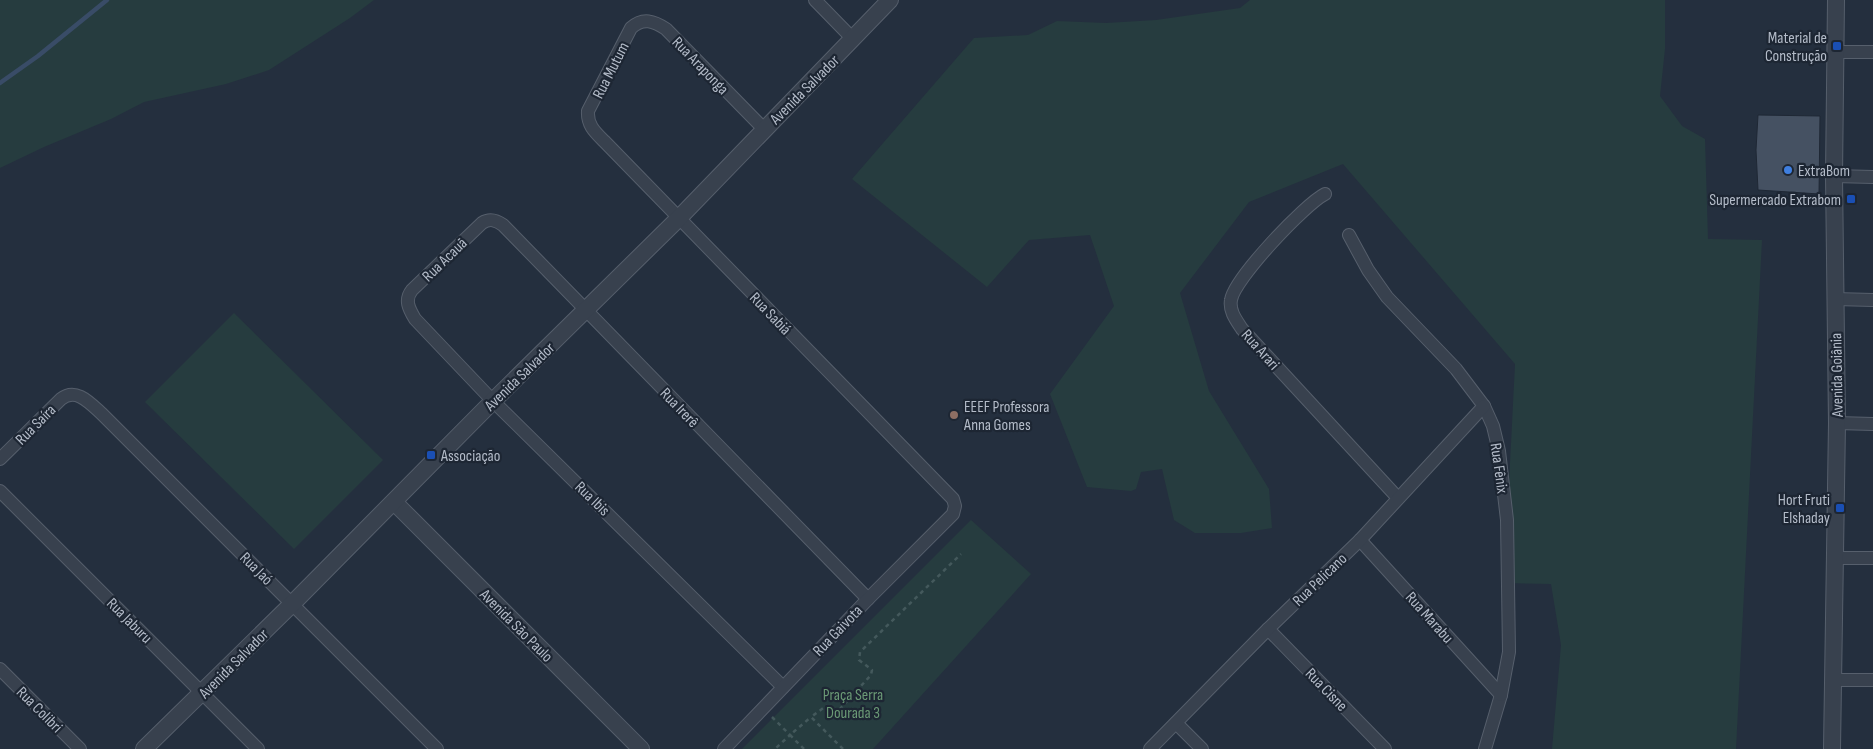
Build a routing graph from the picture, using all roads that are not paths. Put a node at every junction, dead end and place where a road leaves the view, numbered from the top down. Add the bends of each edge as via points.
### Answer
1 (815, 0) edge
2 (890, 0) edge
3 (1836, 0) edge
4 (631, 28) joint
5 (853, 39) junction
6 (1834, 52) junction
7 (1873, 52) edge
8 (588, 111) joint
9 (764, 129) junction
10 (1834, 176) junction
11 (1873, 177) edge
12 (1325, 194) dead end
13 (679, 218) junction
14 (490, 220) joint
15 (1349, 235) dead end
16 (1835, 299) junction
17 (1873, 300) edge
18 (408, 306) joint
19 (586, 310) junction
20 (72, 394) joint
21 (493, 400) junction
22 (1484, 406) junction
23 (1837, 424) junction
24 (1873, 424) edge
25 (0, 459) edge
26 (0, 491) edge
27 (1398, 498) junction
28 (394, 502) junction
29 (952, 514) joint
30 (1360, 540) junction
31 (1835, 558) junction
32 (1873, 558) edge
33 (868, 599) junction
34 (293, 603) junction
35 (1268, 629) junction
36 (0, 669) edge
37 (1832, 680) junction
38 (1873, 680) edge
39 (783, 687) junction
40 (203, 692) junction
41 (1501, 695) junction
42 (1176, 723) junction
43 (80, 749) edge
44 (144, 749) edge
45 (258, 749) edge
46 (437, 749) edge
47 (641, 749) edge
48 (724, 749) edge
49 (1150, 749) edge
50 (1202, 749) edge
51 (1385, 749) edge
52 (1485, 749) edge
53 (1832, 749) edge

1 - 5 street
2 - 5 street, Avenida Salvador
3 - 6 street, Avenida Goiânia
4 - 8 street, Rua Mutum
4 - 9 street, Rua Araponga via 649,21 666,29
5 - 9 street, Avenida Salvador
6 - 7 street
6 - 10 street, Avenida Goiânia
8 - 13 street, Rua Sabiá via 592,129
9 - 13 street, Avenida Salvador
10 - 11 street
10 - 16 street, Avenida Goiânia
12 - 27 street, Rua Arari via 1291,222 1234,289 1231,308 1242,328
13 - 19 street, Avenida Salvador
13 - 29 street, Rua Sabiá via 952,499 955,506
14 - 18 street, Rua Acauã via 482,223 412,290
14 - 19 street, Rua Irerê via 515,236
15 - 22 street, Rua Fênix via 1387,297 1456,369
16 - 17 street
16 - 23 street, Avenida Goiânia
18 - 21 street, Rua Ibis via 415,319
19 - 21 street, Avenida Salvador
19 - 33 street, Rua Irerê
20 - 25 street, Rua Saíra via 54,404
20 - 34 street, Rua Jaó via 102,414
21 - 28 street, Avenida Salvador
21 - 39 street, Rua Ibis
22 - 27 street, Rua Pelicano
22 - 41 street, Rua Fênix via 1499,451 1507,520 1509,652
23 - 24 street
23 - 31 street, Avenida Goiânia
26 - 40 street, Rua Jaburu
27 - 30 street, Rua Pelicano
28 - 34 street, Avenida Salvador
28 - 47 street, Avenida São Paulo
29 - 33 street, Rua Gaivota
30 - 35 street, Rua Pelicano
30 - 41 street, Rua Marabu
31 - 32 street
31 - 37 street, Avenida Goiânia
33 - 39 street, Rua Gaivota
34 - 40 street, Avenida Salvador
34 - 46 street, Rua Jaó
35 - 42 street, Rua Pelicano
35 - 51 street, Rua Cisne
36 - 43 street, Rua Colibri
37 - 38 street
37 - 53 street, Avenida Goiânia
39 - 48 street, Rua Gaivota
40 - 44 street, Avenida Salvador
40 - 45 street, Rua Jaburu
41 - 52 street, Rua Fênix
42 - 49 street, Rua Pelicano
42 - 50 street

